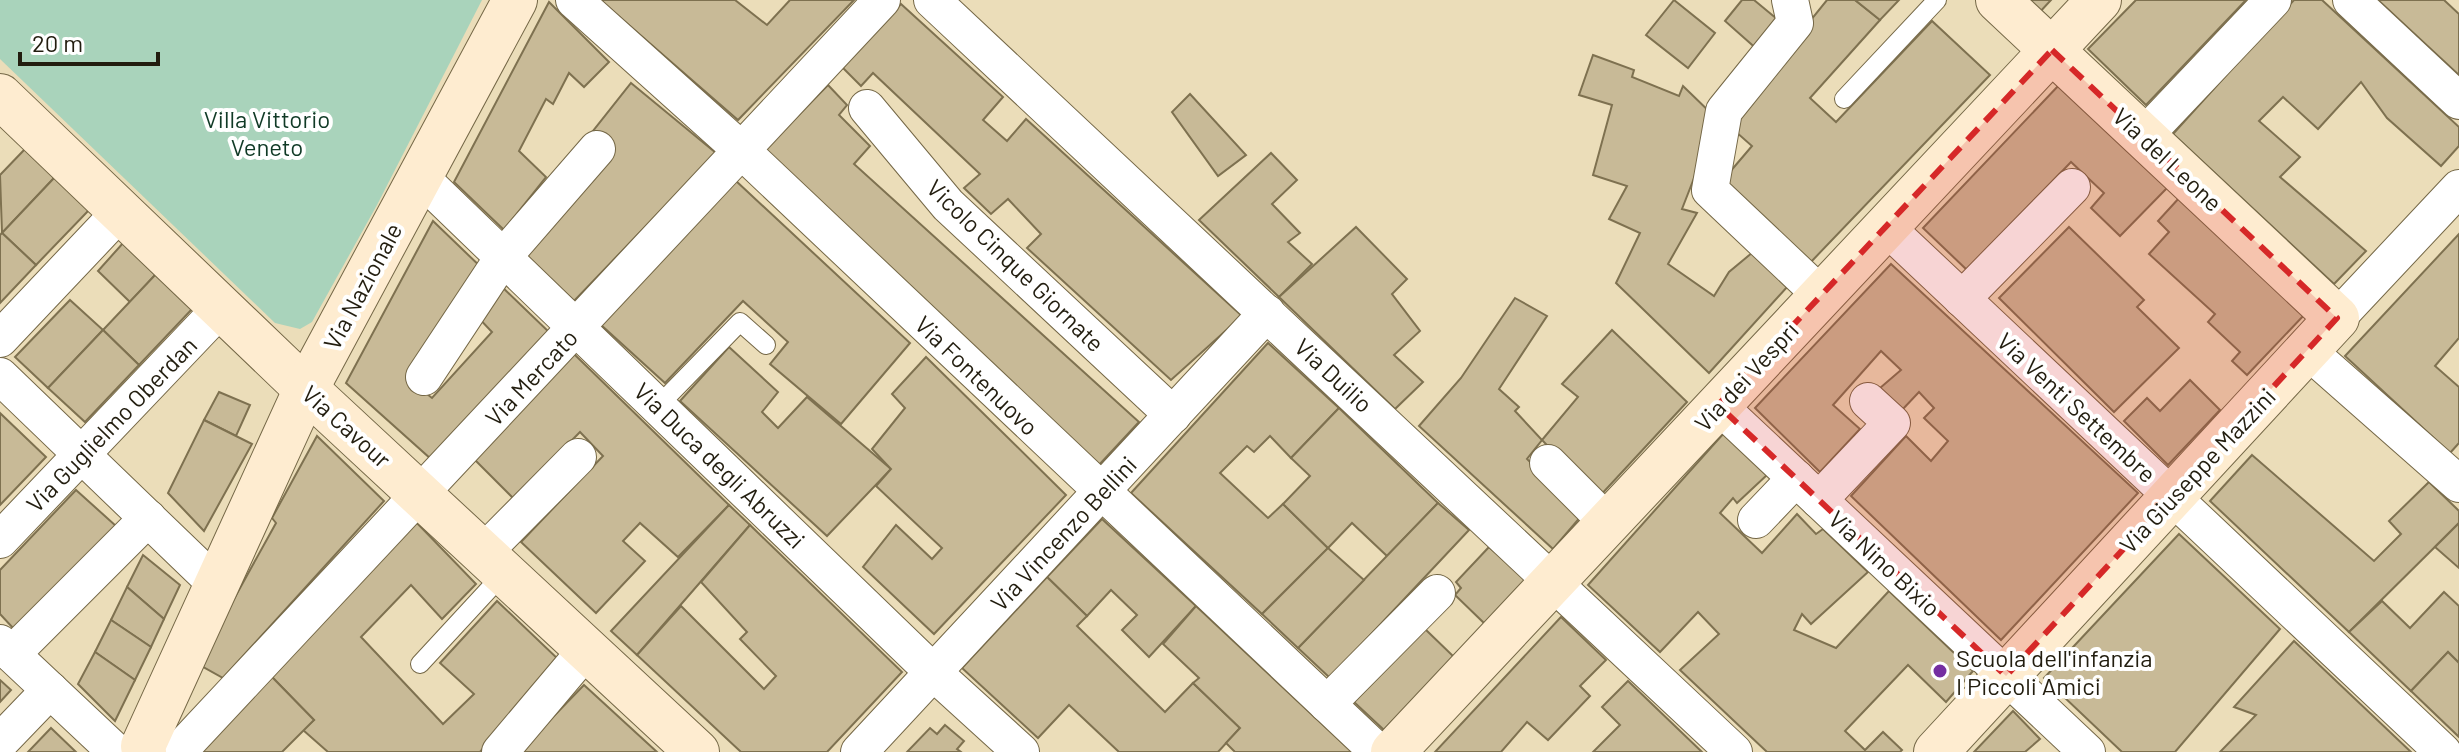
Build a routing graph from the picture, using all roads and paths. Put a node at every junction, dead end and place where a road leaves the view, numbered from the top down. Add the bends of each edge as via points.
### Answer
1 (515, 0) edge
2 (574, 0) edge
3 (882, 0) edge
4 (932, 0) edge
5 (1790, 0) edge
6 (1937, 0) edge
7 (1998, 0) edge
8 (2099, 0) edge
9 (2273, 0) edge
10 (2351, 0) edge
11 (2052, 50) junction
12 (1844, 99) dead end
13 (2459, 101) edge
14 (867, 108) dead end
15 (7, 116) edge
16 (2144, 136) junction
17 (597, 149) dead end
18 (740, 149) junction
19 (420, 177) junction
20 (2072, 187) dead end
21 (2459, 188) edge
22 (121, 211) junction
23 (1886, 227) junction
24 (504, 256) junction
25 (1821, 295) junction
26 (1962, 299) junction
27 (221, 308) junction
28 (1267, 313) junction
29 (2337, 318) junction
30 (578, 327) junction
31 (0, 339) edge
32 (766, 345) dead end
33 (2308, 351) junction
34 (0, 376) edge
35 (424, 377) dead end
36 (306, 389) junction
37 (1868, 401) dead end
38 (659, 405) junction
39 (1718, 405) junction
40 (1173, 415) junction
41 (82, 454) junction
42 (578, 457) dead end
43 (1548, 463) dead end
44 (2459, 484) edge
45 (1808, 489) junction
46 (421, 493) junction
47 (1100, 493) junction
48 (2172, 497) junction
49 (148, 518) junction
50 (1756, 520) dead end
51 (1608, 523) junction
52 (0, 540) edge
53 (494, 562) junction
54 (1554, 581) junction
55 (215, 583) junction
56 (1437, 593) dead end
57 (6, 648) edge
58 (587, 649) junction
59 (420, 664) dead end
60 (933, 672) junction
61 (2006, 676) junction
62 (50, 690) junction
63 (1327, 704) junction
64 (0, 742) edge
65 (2065, 745) edge
66 (116, 752) edge
67 (144, 752) edge
68 (178, 752) edge
69 (500, 752) edge
70 (697, 752) edge
71 (859, 752) edge
72 (1021, 752) edge
73 (1378, 752) edge
74 (1393, 752) edge
75 (1734, 752) edge
76 (1936, 752) edge
77 (2443, 752) edge

1 - 19 street, Via Nazionale
2 - 18 street, Via Fontenuovo
3 - 18 street, Via Mercato
4 - 28 street, Via Duilio
5 - 25 street via 1795,23 1721,126 1710,190
6 - 12 lane
7 - 11 street, Via del Leone
8 - 11 street, Via dei Vespri
9 - 16 street
10 - 13 street
11 - 16 street, Via del Leone
11 - 23 street, Via dei Vespri
14 - 40 street, Vicolo Cinque Giornate via 948,205
15 - 22 street, Via Cavour
16 - 29 street, Via del Leone
17 - 24 street
18 - 30 street, Via Mercato
18 - 47 street, Via Fontenuovo
19 - 24 street, Via Duca degli Abruzzi
19 - 36 street, Via Nazionale
20 - 26 street
21 - 29 street, Via Giuseppe Mazzini
22 - 27 street, Via Cavour
22 - 31 street
23 - 25 street, Via dei Vespri
23 - 26 street, Via Venti Settembre
24 - 30 street, Via Duca degli Abruzzi
24 - 35 street
25 - 39 street, Via dei Vespri
26 - 48 street, Via Venti Settembre
27 - 36 street, Via Cavour
27 - 41 street, Via Guglielmo Oberdan
28 - 40 street, Via Vincenzo Bellini
28 - 54 street, Via Duilio
29 - 33 street, Via Giuseppe Mazzini
30 - 38 street, Via Duca degli Abruzzi
30 - 46 street, Via Mercato
32 - 38 lane via 740,322
33 - 44 street
33 - 48 street, Via Giuseppe Mazzini
34 - 41 street
36 - 46 street, Via Cavour
36 - 55 street, Via Nazionale
37 - 45 street via 1892,423
38 - 60 street, Via Duca degli Abruzzi
39 - 45 street, Via Nino Bixio
39 - 51 street, Via dei Vespri
40 - 47 street, Via Vincenzo Bellini
41 - 49 street
41 - 52 street, Via Guglielmo Oberdan
42 - 53 street
43 - 51 street
45 - 50 street
45 - 61 street, Via Nino Bixio
46 - 53 street, Via Cavour
46 - 68 street, Via Mercato
47 - 60 street, Via Vincenzo Bellini
47 - 63 street, Via Fontenuovo
48 - 61 street, Via Giuseppe Mazzini
48 - 77 street, Via Venti Settembre
49 - 55 street
49 - 57 street
51 - 54 street, Via dei Vespri
53 - 58 street, Via Cavour
53 - 59 lane
54 - 74 street, Via dei Vespri
54 - 75 street, Via Duilio
55 - 67 street, Via Nazionale
56 - 63 street
57 - 62 street
58 - 69 street
58 - 70 street, Via Cavour
60 - 71 street, Via Vincenzo Bellini
60 - 72 street, Via Duca degli Abruzzi
61 - 65 street, Via Nino Bixio
61 - 76 street, Via Giuseppe Mazzini
62 - 64 street
62 - 66 street
63 - 73 street, Via Fontenuovo

